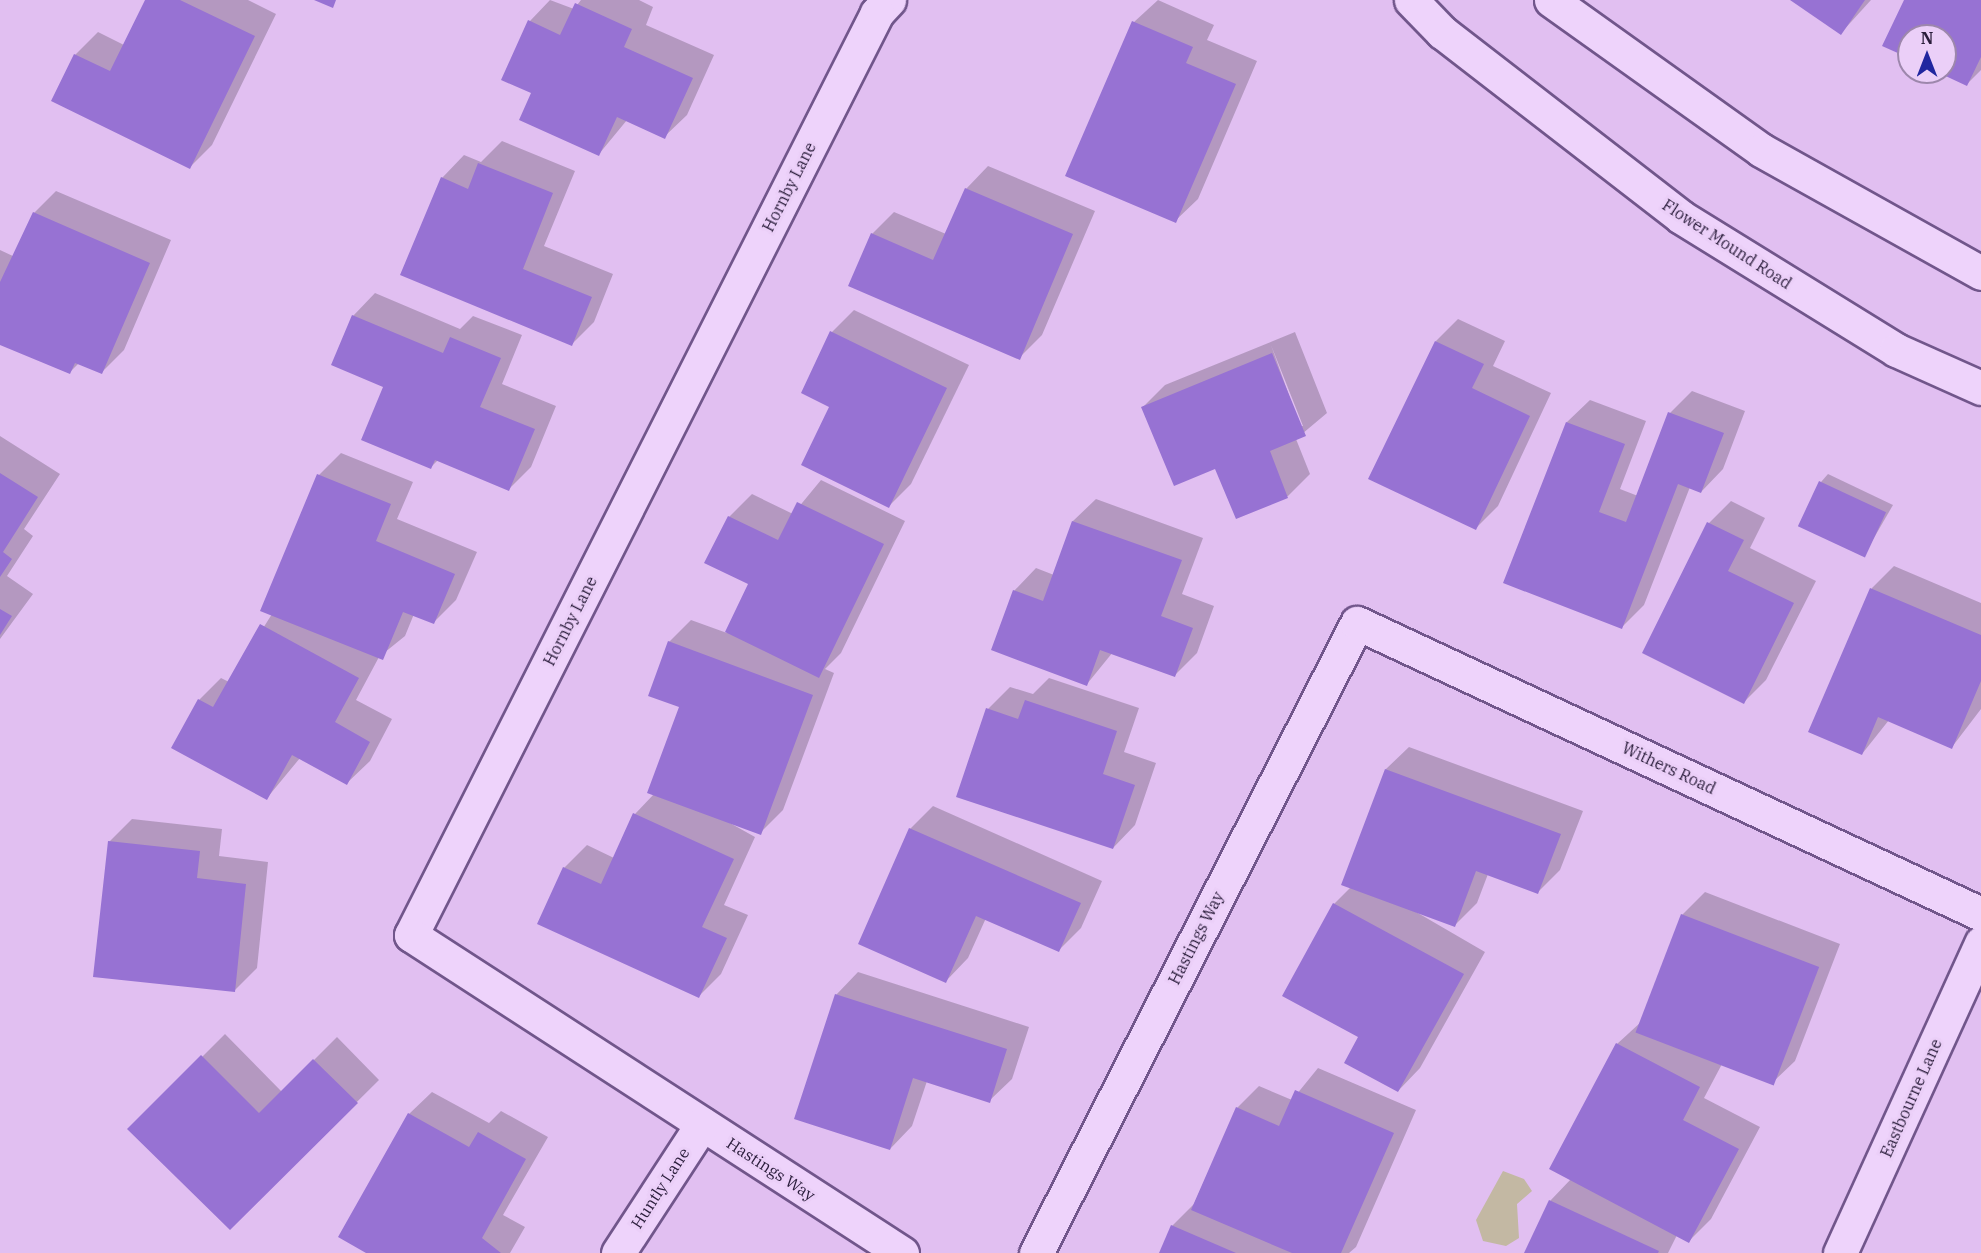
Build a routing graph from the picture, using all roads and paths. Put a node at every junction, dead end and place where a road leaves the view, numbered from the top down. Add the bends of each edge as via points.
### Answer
1 (889, 0) edge
2 (1411, 0) edge
3 (1551, 0) edge
4 (1981, 273) edge
5 (1981, 388) edge
6 (1357, 623) joint
7 (1981, 914) edge
8 (1981, 943) edge
9 (702, 1124) junction
10 (618, 1253) edge
11 (902, 1253) edge
12 (1035, 1253) edge
13 (1840, 1253) edge

1 - 9 street, Hornby Lane via 877,13 411,935
2 - 5 street, Flower Mound Road via 1442,32 1681,218 1896,350
3 - 4 street via 1761,150
6 - 7 street, Withers Road
6 - 12 street, Hastings Way
8 - 13 street, Eastbourne Lane
9 - 10 street, Huntly Lane
9 - 11 street, Hastings Way

